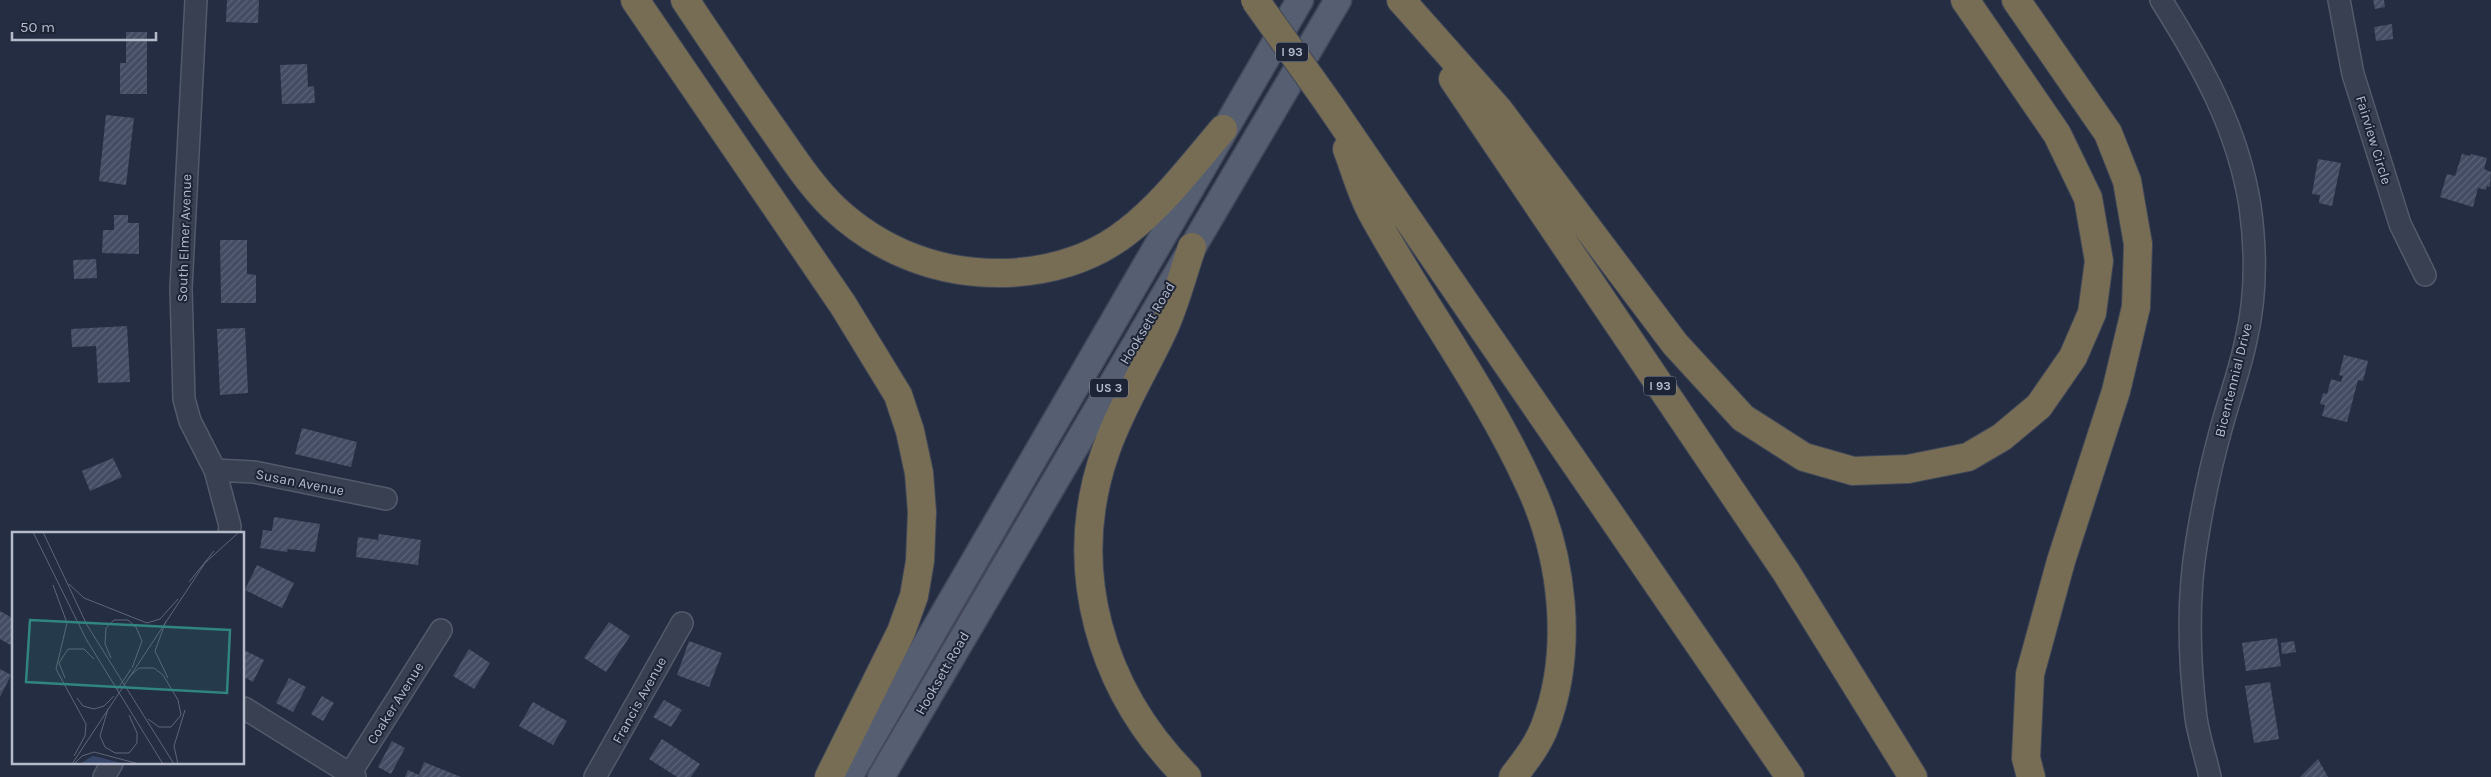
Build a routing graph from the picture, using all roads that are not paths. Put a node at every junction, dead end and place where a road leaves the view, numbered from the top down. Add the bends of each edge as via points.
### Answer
1 (196, 0) edge
2 (635, 0) edge
3 (685, 0) edge
4 (1255, 0) edge
5 (1300, 0) edge
6 (1338, 0) edge
7 (1400, 0) edge
8 (1965, 0) edge
9 (2016, 0) edge
10 (2161, 0) edge
11 (2339, 0) edge
12 (1329, 104) junction
13 (1223, 129) junction
14 (1192, 247) junction
15 (2425, 275) dead end
16 (215, 470) junction
17 (386, 499) dead end
18 (230, 532) edge
19 (682, 622) dead end
20 (442, 630) dead end
21 (245, 709) edge
22 (111, 764) edge
23 (351, 776) edge
24 (104, 777) edge
25 (595, 777) edge
26 (829, 777) edge
27 (849, 777) edge
28 (882, 777) edge
29 (1187, 777) edge
30 (1513, 777) edge
31 (1790, 777) edge
32 (1913, 777) edge
33 (2030, 777) edge
34 (2210, 777) edge

1 - 16 street, South Elmer Avenue via 181,288 184,399 190,421
2 - 26 highway via 844,306 898,395 910,431 919,473 922,512 920,561 914,596 897,640
3 - 13 highway via 800,168 833,207 859,230 888,248 922,262 956,270 1032,272 1066,264 1100,250 1128,232 1161,200
4 - 12 highway, I 93, bridge
5 - 13 main road, Hooksett Road / US 3
6 - 14 main road, Hooksett Road / US 3
7 - 8 highway via 1498,109 1674,344 1743,418 1804,456 1853,471 1908,469 1968,457 2002,437 2039,406 2073,357 2092,314 2099,262 2088,198 2057,134
7 - 32 highway, I 93 via 1786,572
9 - 33 highway via 2108,133 2127,181 2138,244 2136,307 2116,392 2061,562 2030,674 2026,758
10 - 34 street, Bicentennial Drive via 2197,57 2227,118 2250,206 2254,251 2247,338 2220,432 2191,583 2190,627 2196,719
11 - 15 street, Fairview Circle via 2353,74 2400,224
12 - 30 highway via 1371,211 1504,436 1529,484 1547,531 1556,572 1561,652 1556,690 1545,727
12 - 31 highway, I 93
13 - 27 main road, Hooksett Road / US 3
14 - 28 main road, Hooksett Road / US 3
14 - 29 highway via 1165,325 1106,449 1088,530 1091,592 1098,627 1110,661 1123,693 1144,728
16 - 17 street, Susan Avenue via 254,472
16 - 18 street, South Elmer Avenue
19 - 25 street, Francis Avenue
20 - 23 street, Coaker Avenue
21 - 23 street
22 - 24 street

